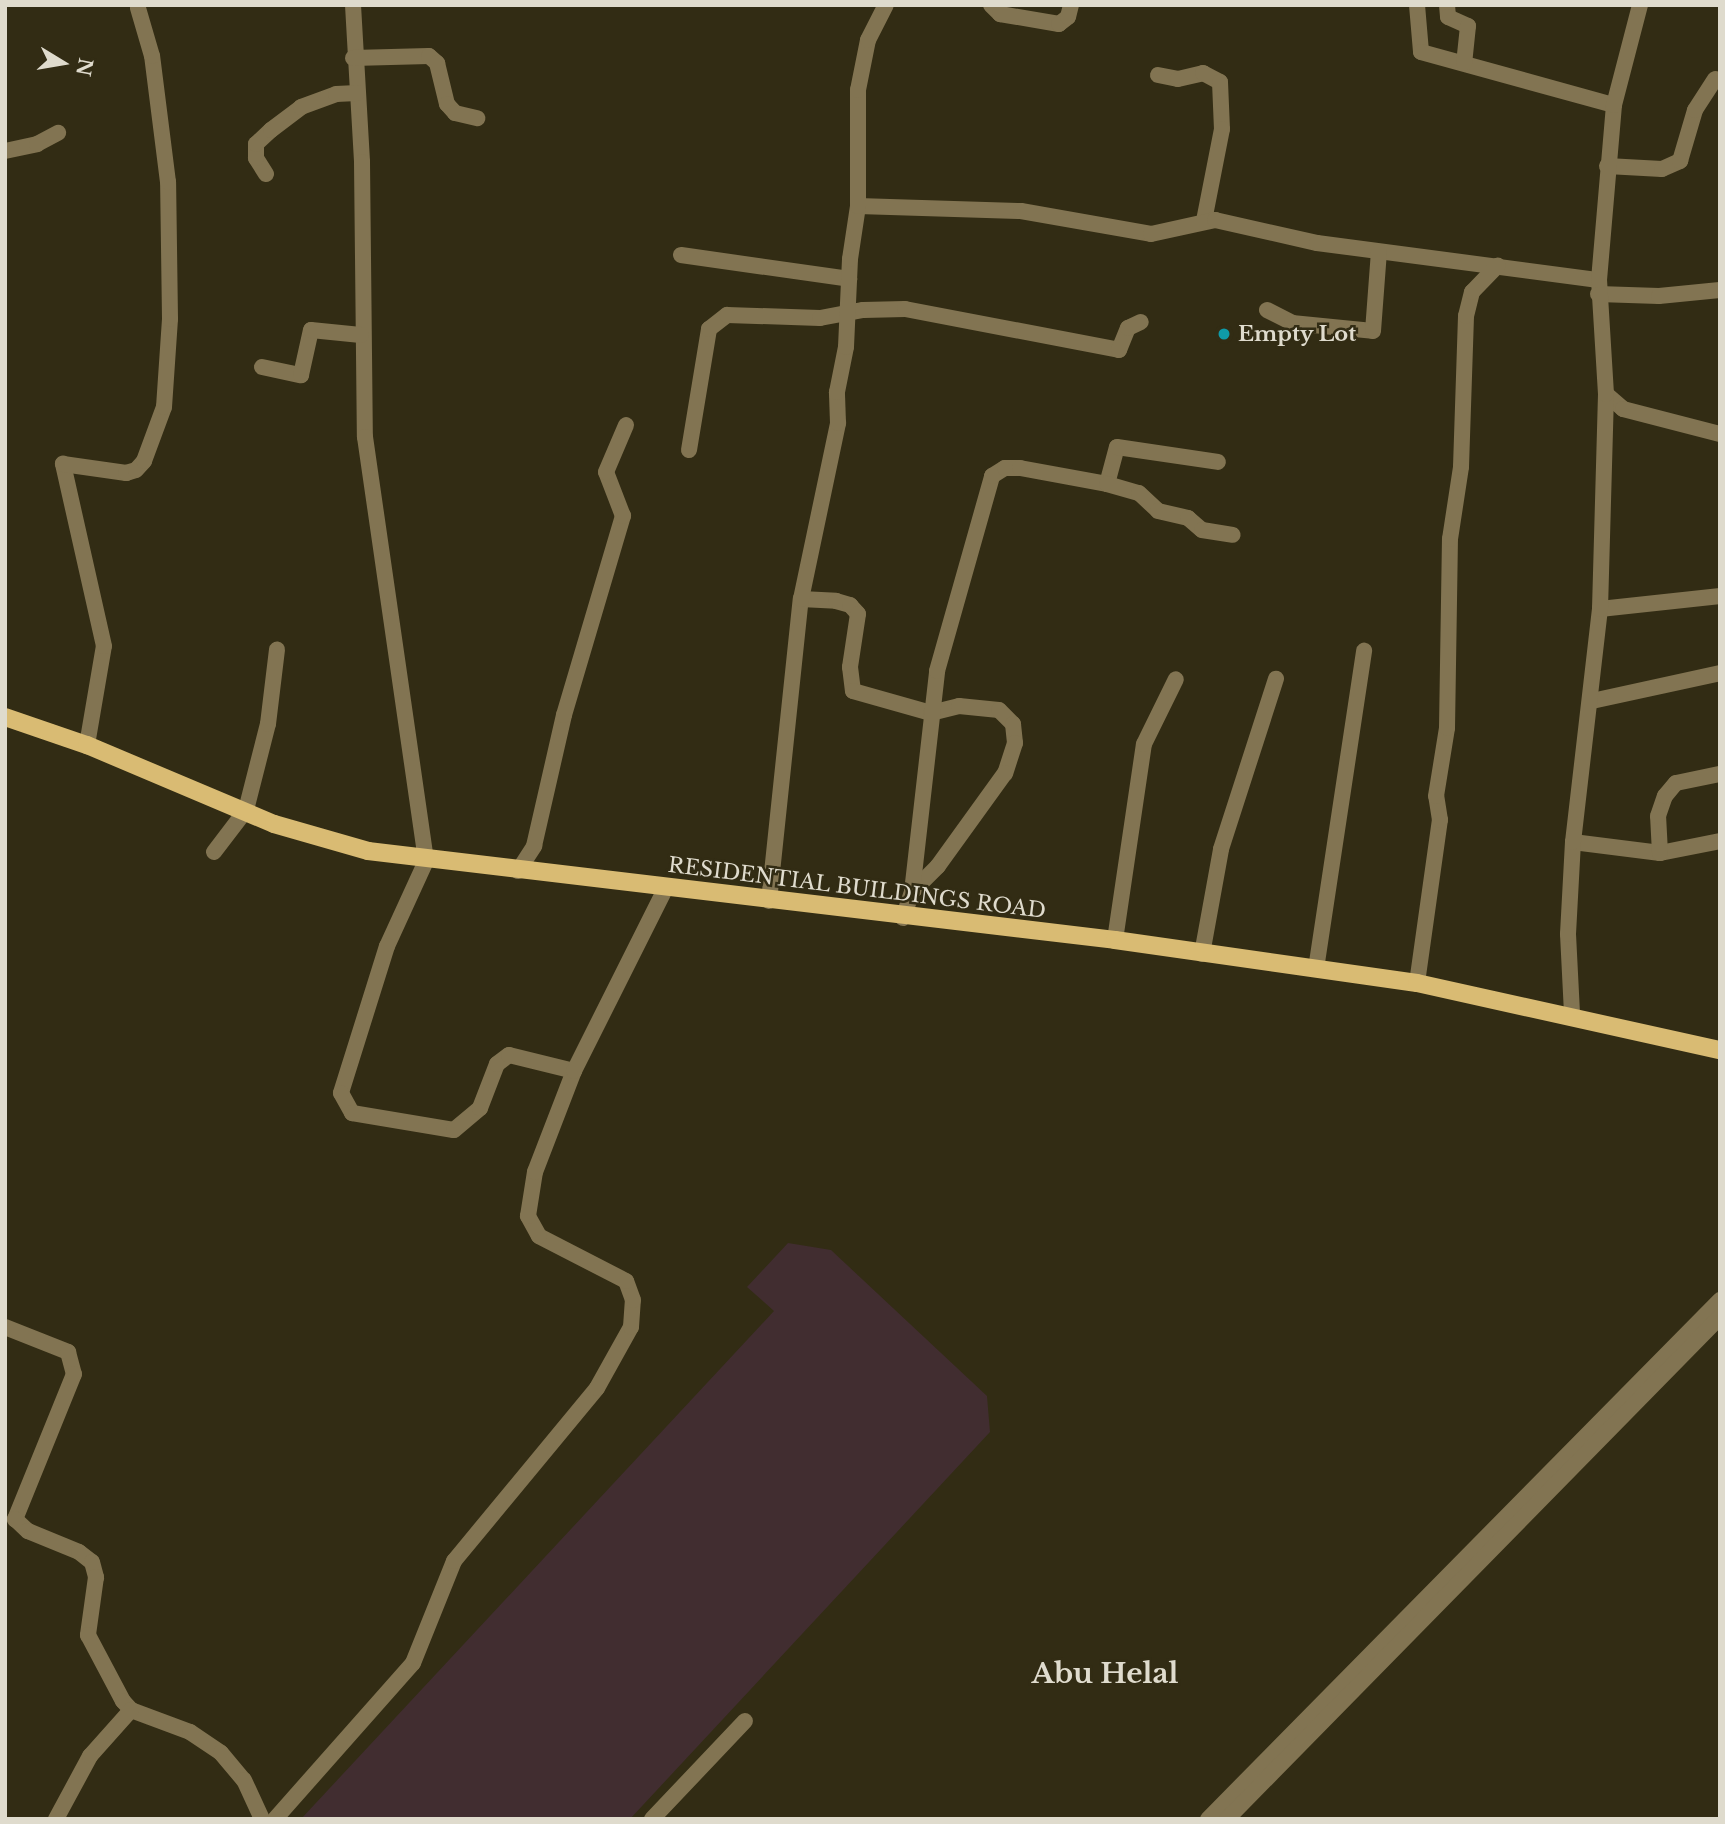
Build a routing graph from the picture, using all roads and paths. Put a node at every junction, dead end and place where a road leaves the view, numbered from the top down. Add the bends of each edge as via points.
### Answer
1 (352, 5) edge
2 (886, 5) edge
3 (991, 5) edge
4 (1072, 5) edge
5 (1417, 5) edge
6 (1447, 5) edge
7 (1640, 5) edge
8 (138, 8) dead end
9 (353, 58) junction
10 (1464, 63) junction
11 (1158, 75) dead end
12 (1715, 79) dead end
13 (357, 93) junction
14 (1614, 105) junction
15 (477, 118) dead end
16 (58, 133) dead end
17 (5, 151) edge
18 (1607, 166) junction
19 (266, 174) dead end
20 (859, 206) junction
21 (1204, 220) junction
22 (1379, 252) junction
23 (681, 255) dead end
24 (1499, 265) junction
25 (849, 279) junction
26 (1598, 287) junction
27 (1720, 290) edge
28 (1267, 310) dead end
29 (847, 316) junction
30 (1141, 322) dead end
31 (361, 335) junction
32 (262, 367) dead end
33 (1606, 394) junction
34 (626, 425) dead end
35 (1720, 434) edge
36 (689, 450) dead end
37 (1218, 462) dead end
38 (1107, 484) junction
39 (1233, 535) dead end
40 (1720, 596) edge
41 (801, 599) junction
42 (1600, 609) junction
43 (278, 650) dead end
44 (1364, 650) dead end
45 (1720, 673) edge
46 (1176, 679) dead end
47 (1276, 679) dead end
48 (1592, 701) junction
49 (931, 713) junction
50 (5, 717) edge
51 (87, 745) junction
52 (1720, 774) edge
53 (246, 810) junction
54 (1720, 841) edge
55 (1573, 842) junction
56 (214, 852) dead end
57 (1660, 853) junction
58 (426, 862) junction
59 (518, 871) junction
60 (666, 887) junction
61 (912, 892) junction
62 (769, 901) junction
63 (904, 918) junction
64 (1115, 940) junction
65 (1202, 954) junction
66 (1316, 969) junction
67 (1417, 983) junction
68 (1572, 1013) junction
69 (1720, 1050) edge
70 (574, 1071) junction
71 (1720, 1300) edge
72 (1720, 1317) edge
73 (5, 1327) edge
74 (131, 1710) junction
75 (746, 1721) dead end
76 (56, 1819) edge
77 (262, 1819) edge
78 (275, 1819) edge
79 (652, 1819) edge
80 (1208, 1819) edge
81 (1227, 1819) edge

1 - 9 street
2 - 20 street via 868,40 858,90
3 - 4 street via 1000,14 1055,24 1066,20
5 - 10 street via 1421,52
6 - 10 street via 1448,17 1468,26
7 - 14 street
8 - 51 street via 152,57 168,182 170,319 164,407 144,461 136,470 126,473 63,464 104,646
9 - 13 street
9 - 15 street via 429,56 437,63 447,104 455,113
10 - 14 street
11 - 21 street via 1178,79 1203,73 1220,82 1222,129
12 - 18 street via 1695,110 1680,161 1662,169
13 - 19 street via 336,94 301,107 256,144 256,158
13 - 31 street via 362,162
14 - 18 street
16 - 17 street via 37,144
18 - 26 street
20 - 21 street via 1021,211 1151,234
20 - 25 street
21 - 22 street
22 - 24 street
22 - 28 street via 1373,331 1292,323 1278,320
23 - 25 street
24 - 26 street
24 - 67 street via 1472,292 1466,316 1461,467 1451,539 1447,728 1436,796 1440,820
25 - 29 street
26 - 27 street via 1659,296
26 - 33 street
29 - 30 street via 863,310 905,309 1116,350 1124,346 1130,325
29 - 36 street via 727,315 713,322
29 - 41 street via 838,423
31 - 32 street via 311,330 301,375
31 - 58 street via 365,437
33 - 35 street via 1623,409
33 - 42 street
34 - 59 street via 606,472 623,516 564,715 534,846
37 - 38 street via 1117,446
38 - 39 street via 1139,493 1158,510 1188,518 1202,530
38 - 49 street via 1020,468 1004,468 992,476 937,671
40 - 42 street
41 - 49 street via 836,601 850,605 858,614 850,667 853,691
41 - 62 street
42 - 48 street
43 - 53 street via 268,724
44 - 66 street
45 - 48 street
46 - 64 street via 1144,744
47 - 65 street via 1221,849
48 - 55 street
49 - 61 street
49 - 61 street via 959,706 1003,711 1013,724 1015,743 1010,763 994,790 938,866
50 - 51 main road, RESIDENTIAL BUILDINGS ROAD
51 - 53 main road, RESIDENTIAL BUILDINGS ROAD
52 - 57 street via 1676,783 1665,796 1658,816
53 - 56 street
53 - 58 main road, RESIDENTIAL BUILDINGS ROAD via 323,839
54 - 57 street
55 - 57 street
55 - 68 street via 1568,934
58 - 59 main road, RESIDENTIAL BUILDINGS ROAD
58 - 70 street via 387,946 341,1093 343,1102 352,1113 454,1130 480,1108 497,1064 509,1055
59 - 60 main road, RESIDENTIAL BUILDINGS ROAD
60 - 62 main road, RESIDENTIAL BUILDINGS ROAD
60 - 70 street
61 - 63 street
62 - 63 main road, RESIDENTIAL BUILDINGS ROAD
63 - 64 main road, RESIDENTIAL BUILDINGS ROAD
64 - 65 main road, RESIDENTIAL BUILDINGS ROAD
65 - 66 main road, RESIDENTIAL BUILDINGS ROAD
66 - 67 main road, RESIDENTIAL BUILDINGS ROAD
67 - 68 main road, RESIDENTIAL BUILDINGS ROAD
68 - 69 main road, RESIDENTIAL BUILDINGS ROAD
70 - 78 street via 535,1172 528,1216 539,1236 626,1281 633,1300 631,1327 597,1388 454,1561 413,1663
71 - 80 street
72 - 81 street
73 - 74 street via 54,1343 68,1352 73,1366 70,1389 15,1519 28,1531 92,1562 96,1577 88,1635
74 - 76 street via 90,1756
74 - 77 street via 190,1732 221,1753 244,1780
75 - 79 street

